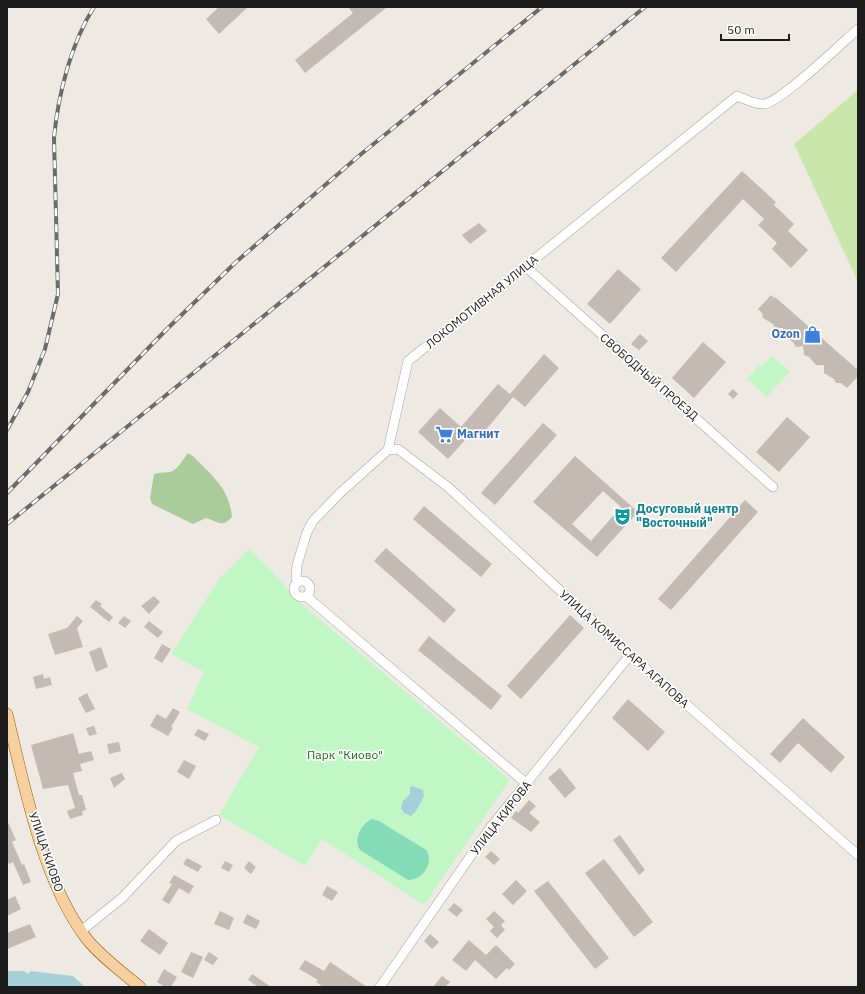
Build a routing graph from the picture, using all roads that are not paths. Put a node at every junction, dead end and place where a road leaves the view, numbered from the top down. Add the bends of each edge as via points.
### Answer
1 (858, 29) edge
2 (526, 267) junction
3 (388, 450) junction
4 (773, 487) dead end
5 (630, 655) junction
6 (7, 714) edge
7 (527, 784) junction
8 (216, 820) dead end
9 (858, 855) edge
10 (81, 931) junction
11 (386, 985) edge
12 (140, 987) edge

1 - 2 street, ЛОКОМОТИВНАЯ УЛИЦА via 796,84 770,102 762,104 737,96
2 - 3 street, ЛОКОМОТИВНАЯ УЛИЦА via 408,361
2 - 4 street, СВОБОДНЫЙ ПРОЕЗД
3 - 5 street, УЛИЦА КОМИССАРА АГАПОВА via 398,449 448,488
3 - 7 street via 313,521 297,564 298,582 294,588 295,594 300,597 306,596
5 - 7 street, УЛИЦА КИРОВА
5 - 9 street, УЛИЦА КОМИССАРА АГАПОВА
6 - 10 main road, УЛИЦА КИОВО via 32,815 50,870
7 - 11 street, УЛИЦА КИРОВА via 490,828
8 - 10 street via 176,841 122,898
10 - 12 main road, УЛИЦА КИОВО via 87,940

